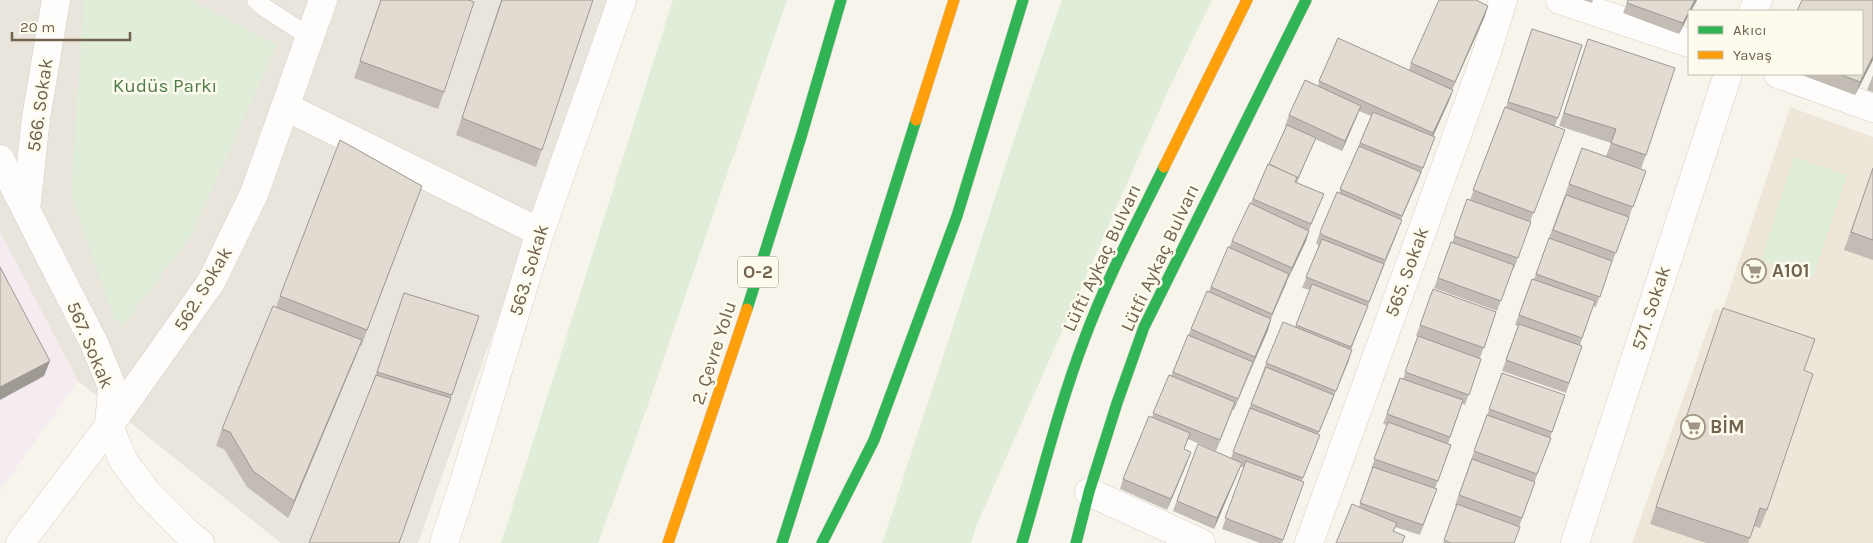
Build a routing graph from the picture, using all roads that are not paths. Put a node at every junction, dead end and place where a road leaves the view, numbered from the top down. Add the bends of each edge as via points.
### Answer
1 (56, 0) edge
2 (256, 0) edge
3 (323, 0) edge
4 (622, 0) edge
5 (841, 0) edge
6 (954, 0) edge
7 (1023, 0) edge
8 (1247, 0) edge
9 (1306, 0) edge
10 (1504, 0) edge
11 (1560, 0) edge
12 (310, 37) junction
13 (1688, 43) edge
14 (1728, 75) edge
15 (1781, 75) edge
16 (286, 108) junction
17 (1873, 108) edge
18 (0, 159) edge
19 (26, 210) junction
20 (540, 232) junction
21 (109, 426) junction
22 (1089, 492) junction
23 (20, 543) edge
24 (200, 543) edge
25 (444, 543) edge
26 (668, 543) edge
27 (782, 543) edge
28 (822, 543) edge
29 (1022, 543) edge
30 (1076, 543) edge
31 (1201, 543) edge
32 (1309, 543) edge
33 (1575, 543) edge

1 - 19 street, 566. Sokak via 36,118
2 - 12 lane
3 - 12 street, 562. Sokak
4 - 20 street, 563. Sokak
5 - 26 main road, 2. Çevre Yolu / O-2 via 804,128
6 - 27 main road
7 - 28 main road via 957,216 874,440
8 - 29 main road, Lüfti Aykaç Bulvarı via 1112,272 1084,339 1062,400
9 - 22 main road, Lütfi Aykaç Bulvarı via 1144,327
10 - 32 street, 565. Sokak
11 - 13 street
12 - 16 street, 562. Sokak
14 - 33 street, 571. Sokak
15 - 17 street
16 - 20 street
16 - 21 street, 562. Sokak via 254,194 212,282
18 - 19 street, 567. Sokak
19 - 21 street, 567. Sokak via 95,345 112,387
20 - 25 street, 563. Sokak
21 - 23 street, 562. Sokak
21 - 24 street, 567. Sokak via 124,462 147,492
22 - 30 main road, Lütfi Aykaç Bulvarı
22 - 31 street

